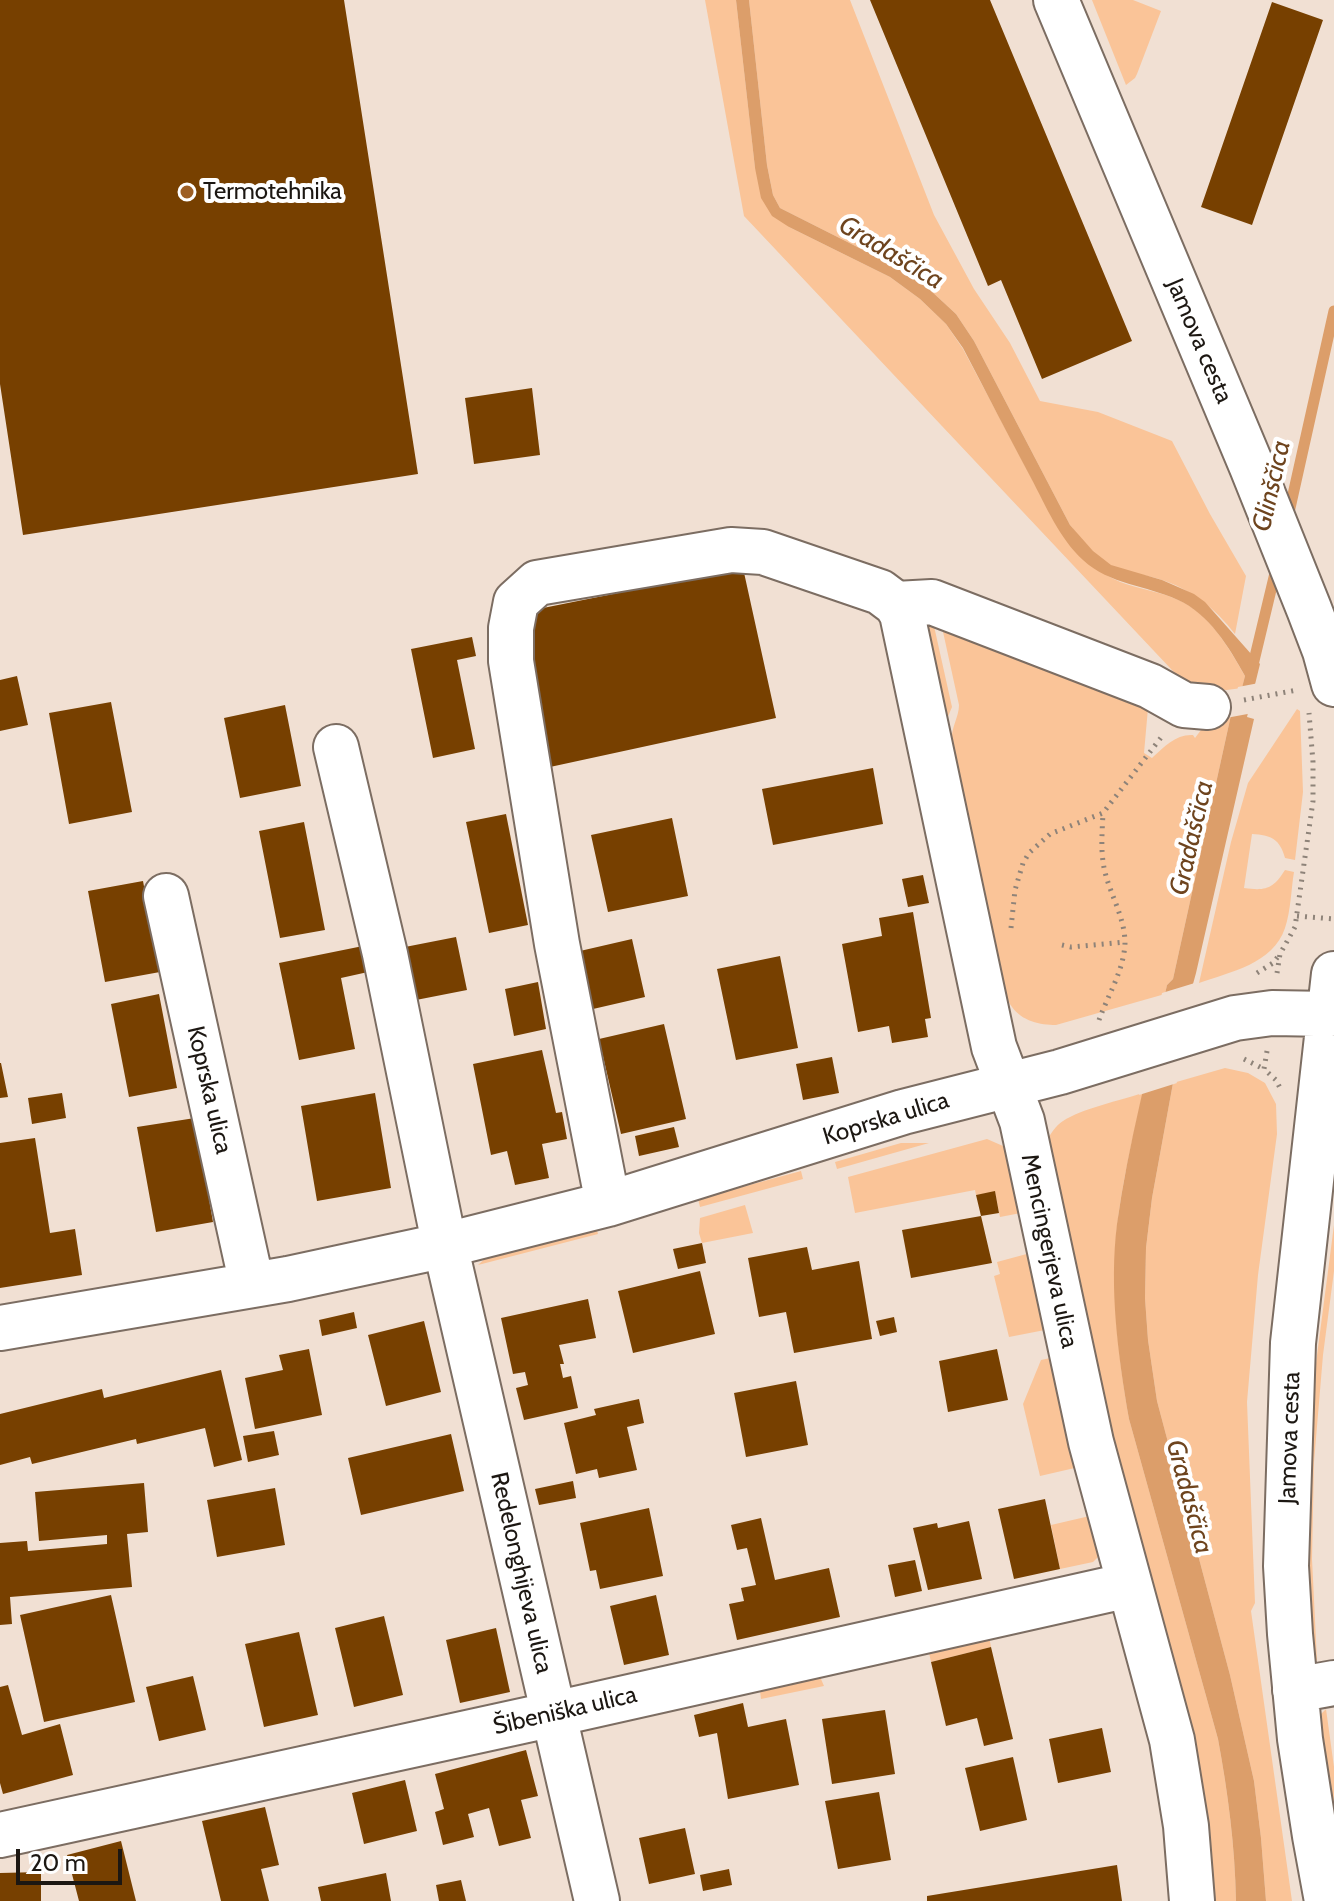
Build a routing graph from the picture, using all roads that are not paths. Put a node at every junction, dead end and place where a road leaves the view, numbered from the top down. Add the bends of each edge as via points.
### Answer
1 (1056, 0) edge
2 (896, 604) junction
3 (1321, 689) edge
4 (1196, 706) road end
5 (336, 747) dead end
6 (166, 896) dead end
7 (1332, 994) edge
8 (1008, 1085) junction
9 (608, 1204) junction
10 (1321, 1205) edge
11 (446, 1245) junction
12 (252, 1285) junction
13 (0, 1328) edge
14 (1129, 1585) junction
15 (1314, 1686) edge
16 (554, 1714) junction
17 (0, 1835) edge
18 (597, 1901) edge
19 (1192, 1901) edge
20 (1327, 1901) edge

1 - 3 street, Jamova cesta via 1309,609
2 - 4 street via 932,602
2 - 8 street, Mencingerjeva ulica via 905,625 994,1047
2 - 9 street via 880,592 763,552 731,550 537,583 516,602 511,661 519,716
5 - 11 street
6 - 12 street, Koprska ulica
7 - 8 street, Koprska ulica via 1272,1013 1236,1038 1102,1041
7 - 10 street, Jamova cesta
8 - 9 street, Koprska ulica via 903,1112
8 - 14 street, Mencingerjeva ulica via 1022,1121 1091,1442
9 - 11 street, Koprska ulica
10 - 15 street, Jamova cesta via 1293,1343 1286,1566
11 - 12 street, Koprska ulica
11 - 16 street, Redelonghijeva ulica
12 - 13 street, Koprska ulica
14 - 16 street, Šibeniška ulica
14 - 19 street, Mencingerjeva ulica via 1178,1773
15 - 20 street, Jamova cesta via 1310,1808
16 - 17 street, Šibeniška ulica
16 - 18 street, Redelonghijeva ulica

